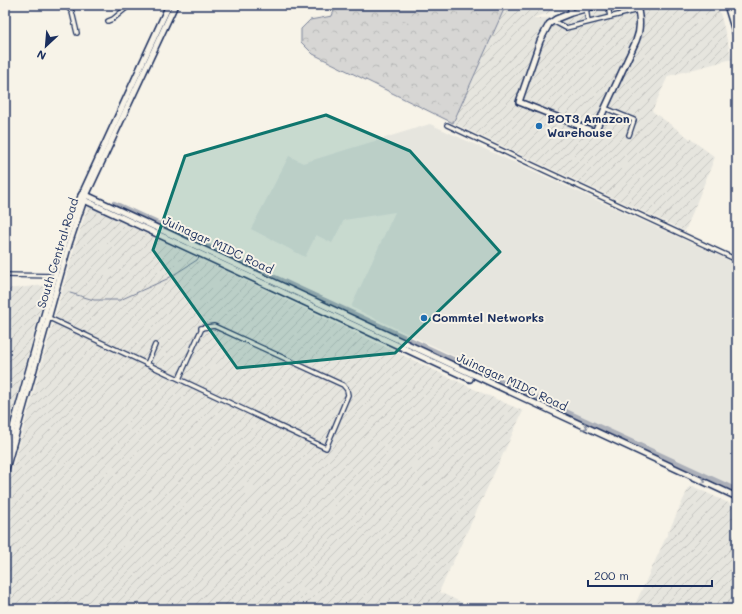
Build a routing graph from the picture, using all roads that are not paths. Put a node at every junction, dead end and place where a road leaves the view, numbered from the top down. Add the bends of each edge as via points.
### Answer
1 (66, 5) edge
2 (130, 5) edge
3 (169, 5) edge
4 (175, 5) edge
5 (568, 5) edge
6 (599, 5) edge
7 (608, 5) edge
8 (727, 5) edge
9 (586, 8) junction
10 (637, 8) edge
11 (570, 13) junction
12 (610, 17) junction
13 (108, 21) dead end
14 (553, 22) junction
15 (588, 22) junction
16 (162, 26) junction
17 (77, 33) dead end
18 (737, 38) edge
19 (605, 108) junction
20 (447, 125) dead end
21 (629, 135) dead end
22 (84, 197) junction
23 (737, 260) edge
24 (5, 275) edge
25 (57, 276) junction
26 (46, 317) junction
27 (155, 346) dead end
28 (425, 355) junction
29 (147, 364) junction
30 (179, 379) junction
31 (470, 379) dead end
32 (5, 456) edge
33 (5, 473) edge
34 (737, 497) edge

1 - 17 street via 72,12
2 - 13 street
3 - 16 street, South Central Road
4 - 16 street, South Central Road
5 - 11 street
6 - 9 street
7 - 12 street
8 - 18 street
9 - 11 street
9 - 15 street
10 - 12 street
10 - 19 street via 639,34
11 - 14 street
12 - 15 street
14 - 15 street via 566,28
14 - 19 street via 549,24 540,41 519,102 594,132
16 - 22 street, South Central Road
19 - 21 street via 634,120
20 - 23 street
22 - 25 street, South Central Road via 64,243
22 - 28 street, Juinagar MIDC Road
24 - 25 street
25 - 26 street, South Central Road
26 - 29 street
26 - 32 street, South Central Road
26 - 33 street, South Central Road
27 - 29 street
28 - 31 street, Juinagar MIDC Road
28 -> 34 street, Juinagar MIDC Road
29 - 30 street
30 - 30 street via 326,448 348,396 343,385 214,326 201,328

